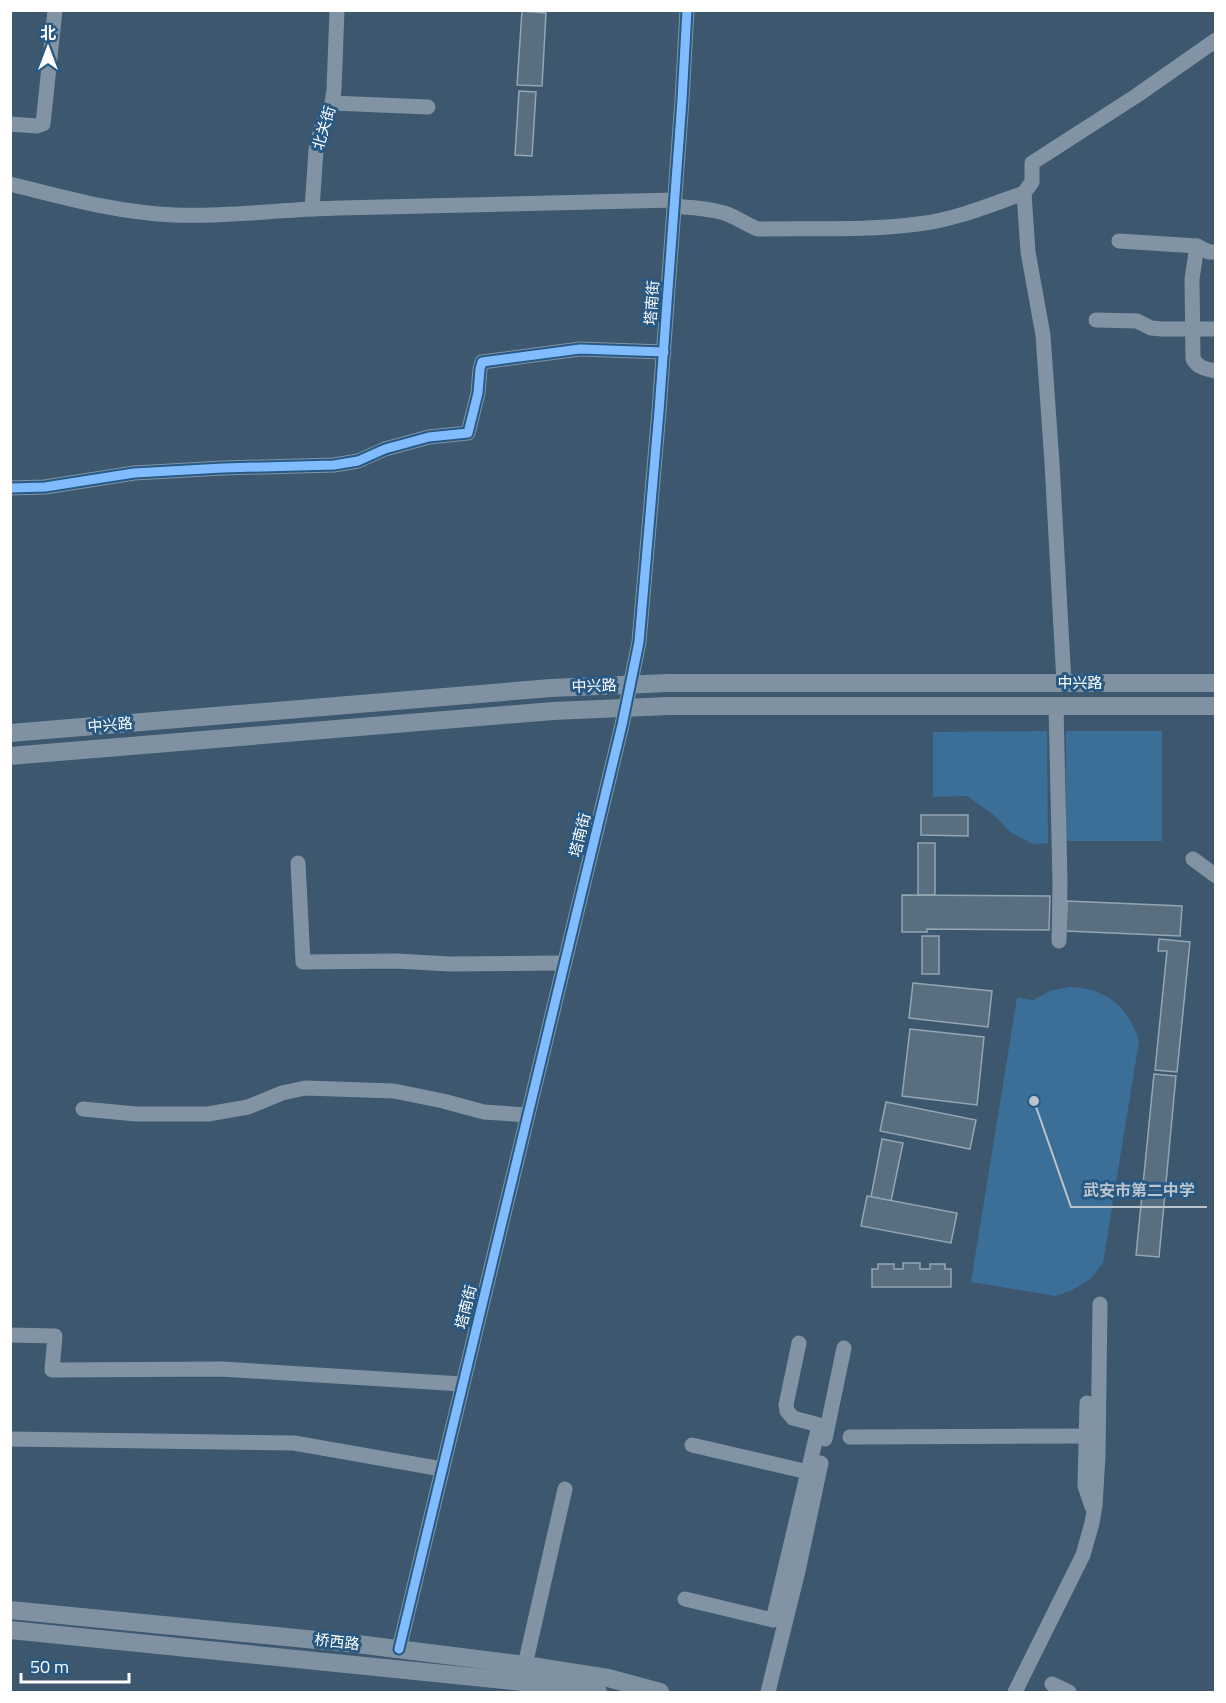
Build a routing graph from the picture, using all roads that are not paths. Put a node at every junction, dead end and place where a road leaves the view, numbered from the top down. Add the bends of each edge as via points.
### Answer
1 (55, 10) edge
2 (337, 10) edge
3 (687, 10) edge
4 (1215, 40) edge
5 (332, 104) junction
6 (428, 106) dead end
7 (10, 124) edge
8 (10, 183) edge
9 (1024, 194) junction
10 (674, 203) junction
11 (312, 210) junction
12 (1119, 241) dead end
13 (1197, 246) junction
14 (1215, 252) edge
15 (1096, 320) dead end
16 (1193, 329) junction
17 (1215, 329) edge
18 (663, 352) junction
19 (1215, 371) edge
20 (10, 488) edge
21 (1064, 683) junction
22 (1215, 683) edge
23 (631, 685) junction
24 (1056, 706) junction
25 (1215, 706) edge
26 (626, 708) junction
27 (10, 733) edge
28 (10, 756) edge
29 (1193, 859) dead end
30 (298, 863) dead end
31 (1215, 876) edge
32 (1059, 941) dead end
33 (564, 963) junction
34 (83, 1109) dead end
35 (527, 1115) junction
36 (1100, 1304) dead end
37 (10, 1335) edge
38 (799, 1343) dead end
39 (844, 1348) dead end
40 (462, 1384) junction
41 (1087, 1403) dead end
42 (1086, 1436) junction
43 (850, 1437) dead end
44 (10, 1439) edge
45 (692, 1445) dead end
46 (442, 1469) junction
47 (808, 1472) junction
48 (565, 1489) dead end
49 (1094, 1514) junction
50 (685, 1599) dead end
51 (10, 1610) edge
52 (10, 1630) edge
53 (399, 1649) junction
54 (525, 1665) junction
55 (1052, 1684) dead end
56 (502, 1686) edge
57 (598, 1692) edge
58 (660, 1692) edge
59 (768, 1692) edge
60 (1015, 1692) edge
61 (1069, 1692) edge

1 - 7 street via 43,123
2 - 5 street, 北关街
3 - 10 street, 塔南街
4 - 9 street via 1032,163 1032,182
5 - 6 street
5 - 11 street, 北关街 via 316,150
8 - 11 street via 141,213 209,215
9 - 10 street via 942,220 879,227 758,229 729,214
9 - 21 street via 1028,252 1043,335
10 - 11 street
10 - 18 street, 塔南街
12 - 13 street
13 - 14 street
13 - 16 street via 1192,279
15 - 16 street
16 - 17 street
16 - 19 street via 1193,359 1201,367
18 - 20 street via 580,349 482,362 468,433 429,437 358,461 134,473
18 - 23 street, 塔南街 via 639,642
21 - 22 main road, 中兴路
21 - 23 main road, 中兴路
23 - 26 street, 塔南街
23 - 27 main road, 中兴路 via 551,688
24 - 25 main road, 中兴路
24 - 26 main road, 中兴路
24 - 32 street
26 - 28 main road, 中兴路
26 - 33 street, 塔南街
29 - 31 street
30 - 33 street via 303,962
33 - 35 street, 塔南街
34 - 35 street via 208,1114 248,1107 305,1088 394,1091 484,1112
35 - 40 street, 塔南街
36 - 49 street
37 - 40 street via 55,1336 52,1370 222,1369
38 - 47 street via 786,1406 793,1418 819,1425
39 - 59 street via 798,1571
40 - 46 street, 塔南街
41 - 42 street
42 - 43 street
42 - 49 street via 1085,1486
44 - 46 street via 294,1443
45 - 47 street
46 - 53 street, 塔南街
47 - 50 street via 773,1620
48 - 54 street
49 - 60 street via 1083,1554
51 - 53 main road, 桥西路
52 - 56 main road, 桥西路
53 - 54 main road, 桥西路
54 - 58 main road, 桥西路 via 608,1678
55 - 61 street
56 - 57 main road, 桥西路 via 559,1686

